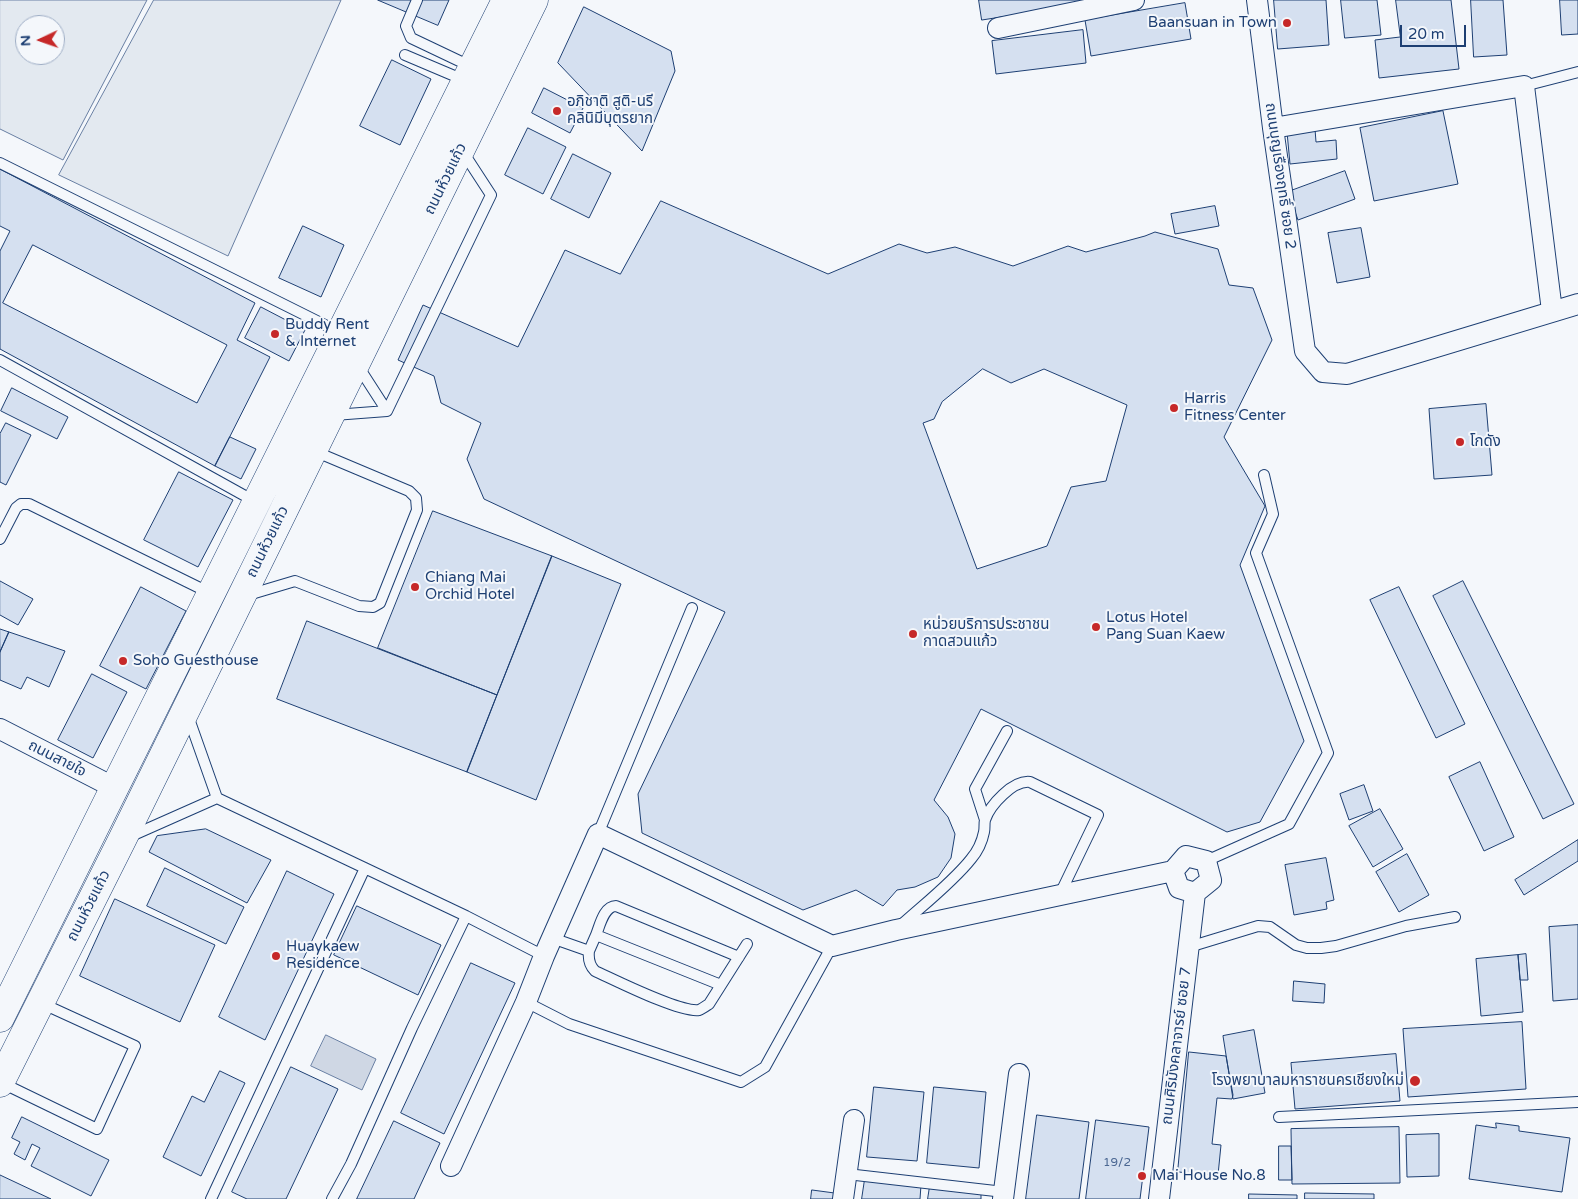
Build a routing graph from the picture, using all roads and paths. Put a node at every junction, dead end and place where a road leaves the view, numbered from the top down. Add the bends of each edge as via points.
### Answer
1 (417, 0) edge
2 (506, 0) edge
3 (534, 0) edge
4 (1134, 0) edge
5 (1257, 0) edge
6 (998, 28) dead end
7 (405, 55) dead end
8 (1578, 72) edge
9 (470, 75) junction
10 (1524, 86) junction
11 (1273, 128) junction
12 (461, 149) junction
13 (0, 163) edge
14 (1578, 304) edge
15 (1552, 311) junction
16 (341, 333) junction
17 (0, 360) edge
18 (356, 363) junction
19 (387, 411) junction
20 (330, 416) junction
21 (313, 451) junction
22 (1264, 475) dead end
23 (257, 502) junction
24 (0, 539) edge
25 (211, 594) junction
26 (241, 598) junction
27 (692, 608) dead end
28 (186, 711) junction
29 (0, 729) edge
30 (1007, 730) dead end
31 (114, 788) junction
32 (217, 798) junction
33 (985, 820) junction
34 (598, 834) junction
35 (122, 840) junction
36 (1206, 861) junction
37 (365, 868) junction
38 (1173, 871) junction
39 (1196, 893) junction
40 (1060, 895) junction
41 (466, 916) junction
42 (1455, 917) dead end
43 (896, 930) junction
44 (596, 935) junction
45 (747, 944) dead end
46 (832, 946) junction
47 (548, 947) junction
48 (1189, 947) junction
49 (589, 951) junction
50 (738, 957) junction
51 (721, 985) junction
52 (526, 1002) junction
53 (40, 1003) junction
54 (0, 1018) edge
55 (1019, 1074) dead end
56 (0, 1083) edge
57 (1578, 1102) edge
58 (1279, 1117) dead end
59 (854, 1120) dead end
60 (451, 1166) dead end
61 (847, 1174) junction
62 (1003, 1195) edge
63 (213, 1198) edge
64 (332, 1199) edge
65 (843, 1199) edge
66 (1159, 1199) edge

1 - 9 lane via 406,26 411,38
2 - 9 main road, ถนนห้วยแก้ว
3 - 12 main road, ถนนห้วยแก้ว
4 - 6 street
5 - 11 street, ถนนบุญเรืองฤทธิ์ ซอย 2
7 - 9 lane
8 - 10 lane
9 - 16 main road, ถนนห้วยแก้ว
10 - 11 street
10 - 15 street
11 - 15 street, ถนนบุญเรืองฤทธิ์ ซอย 2 via 1305,351 1323,372 1347,374
12 - 18 main road, ถนนห้วยแก้ว
12 - 19 lane via 491,195
13 - 16 lane
14 - 15 street
16 - 23 main road, ถนนห้วยแก้ว
17 - 23 lane
18 - 19 lane
18 - 20 main road, ถนนห้วยแก้ว
19 - 20 lane
20 - 21 main road, ถนนห้วยแก้ว
21 - 26 main road, ถนนห้วยแก้ว
21 - 26 lane via 409,491 416,498 417,510 380,603 359,606 295,581
22 - 36 lane via 1273,514 1256,553 1328,754 1289,824
23 - 25 main road, ถนนห้วยแก้ว
24 - 25 lane via 16,508 29,504
25 - 31 main road, ถนนห้วยแก้ว
26 - 28 main road, ถนนห้วยแก้ว
27 - 34 lane
28 - 32 lane
28 - 35 main road, ถนนห้วยแก้ว
29 - 31 street, ถนนสายใจ
30 - 33 lane via 975,788
31 - 54 main road, ถนนห้วยแก้ว
32 - 35 lane
32 - 37 lane
33 - 40 lane via 1003,795 1024,781 1098,815
33 - 43 lane via 984,833 972,858
34 - 46 street
34 - 47 street
35 - 53 main road, ถนนห้วยแก้ว
36 - 38 street via 1186,856
36 - 39 street via 1211,880
37 - 41 lane
37 - 63 lane
38 - 39 street via 1179,888
38 - 40 street
39 - 48 street, ถนนศิริมังคลาจารย์ ซอย 7
40 - 43 street
41 - 47 lane
41 - 64 lane
42 - 48 lane via 1321,948 1296,945 1270,927 1258,926
43 - 46 street
44 - 49 lane
44 - 50 lane via 607,909 616,906
44 - 51 lane
45 - 50 lane
46 - 52 lane via 765,1066 741,1082 569,1024
47 - 49 lane
47 - 52 street
48 - 66 street, ถนนศิริมังคลาจารย์ ซอย 7
49 - 51 lane via 589,963 595,971 672,1005 701,1010
50 - 51 lane
52 - 60 street
53 - 56 main road, ถนนห้วยแก้ว
53 - 56 lane via 135,1046 97,1129
55 - 62 street
57 - 58 lane
59 - 61 street
61 - 62 lane
61 - 65 street

